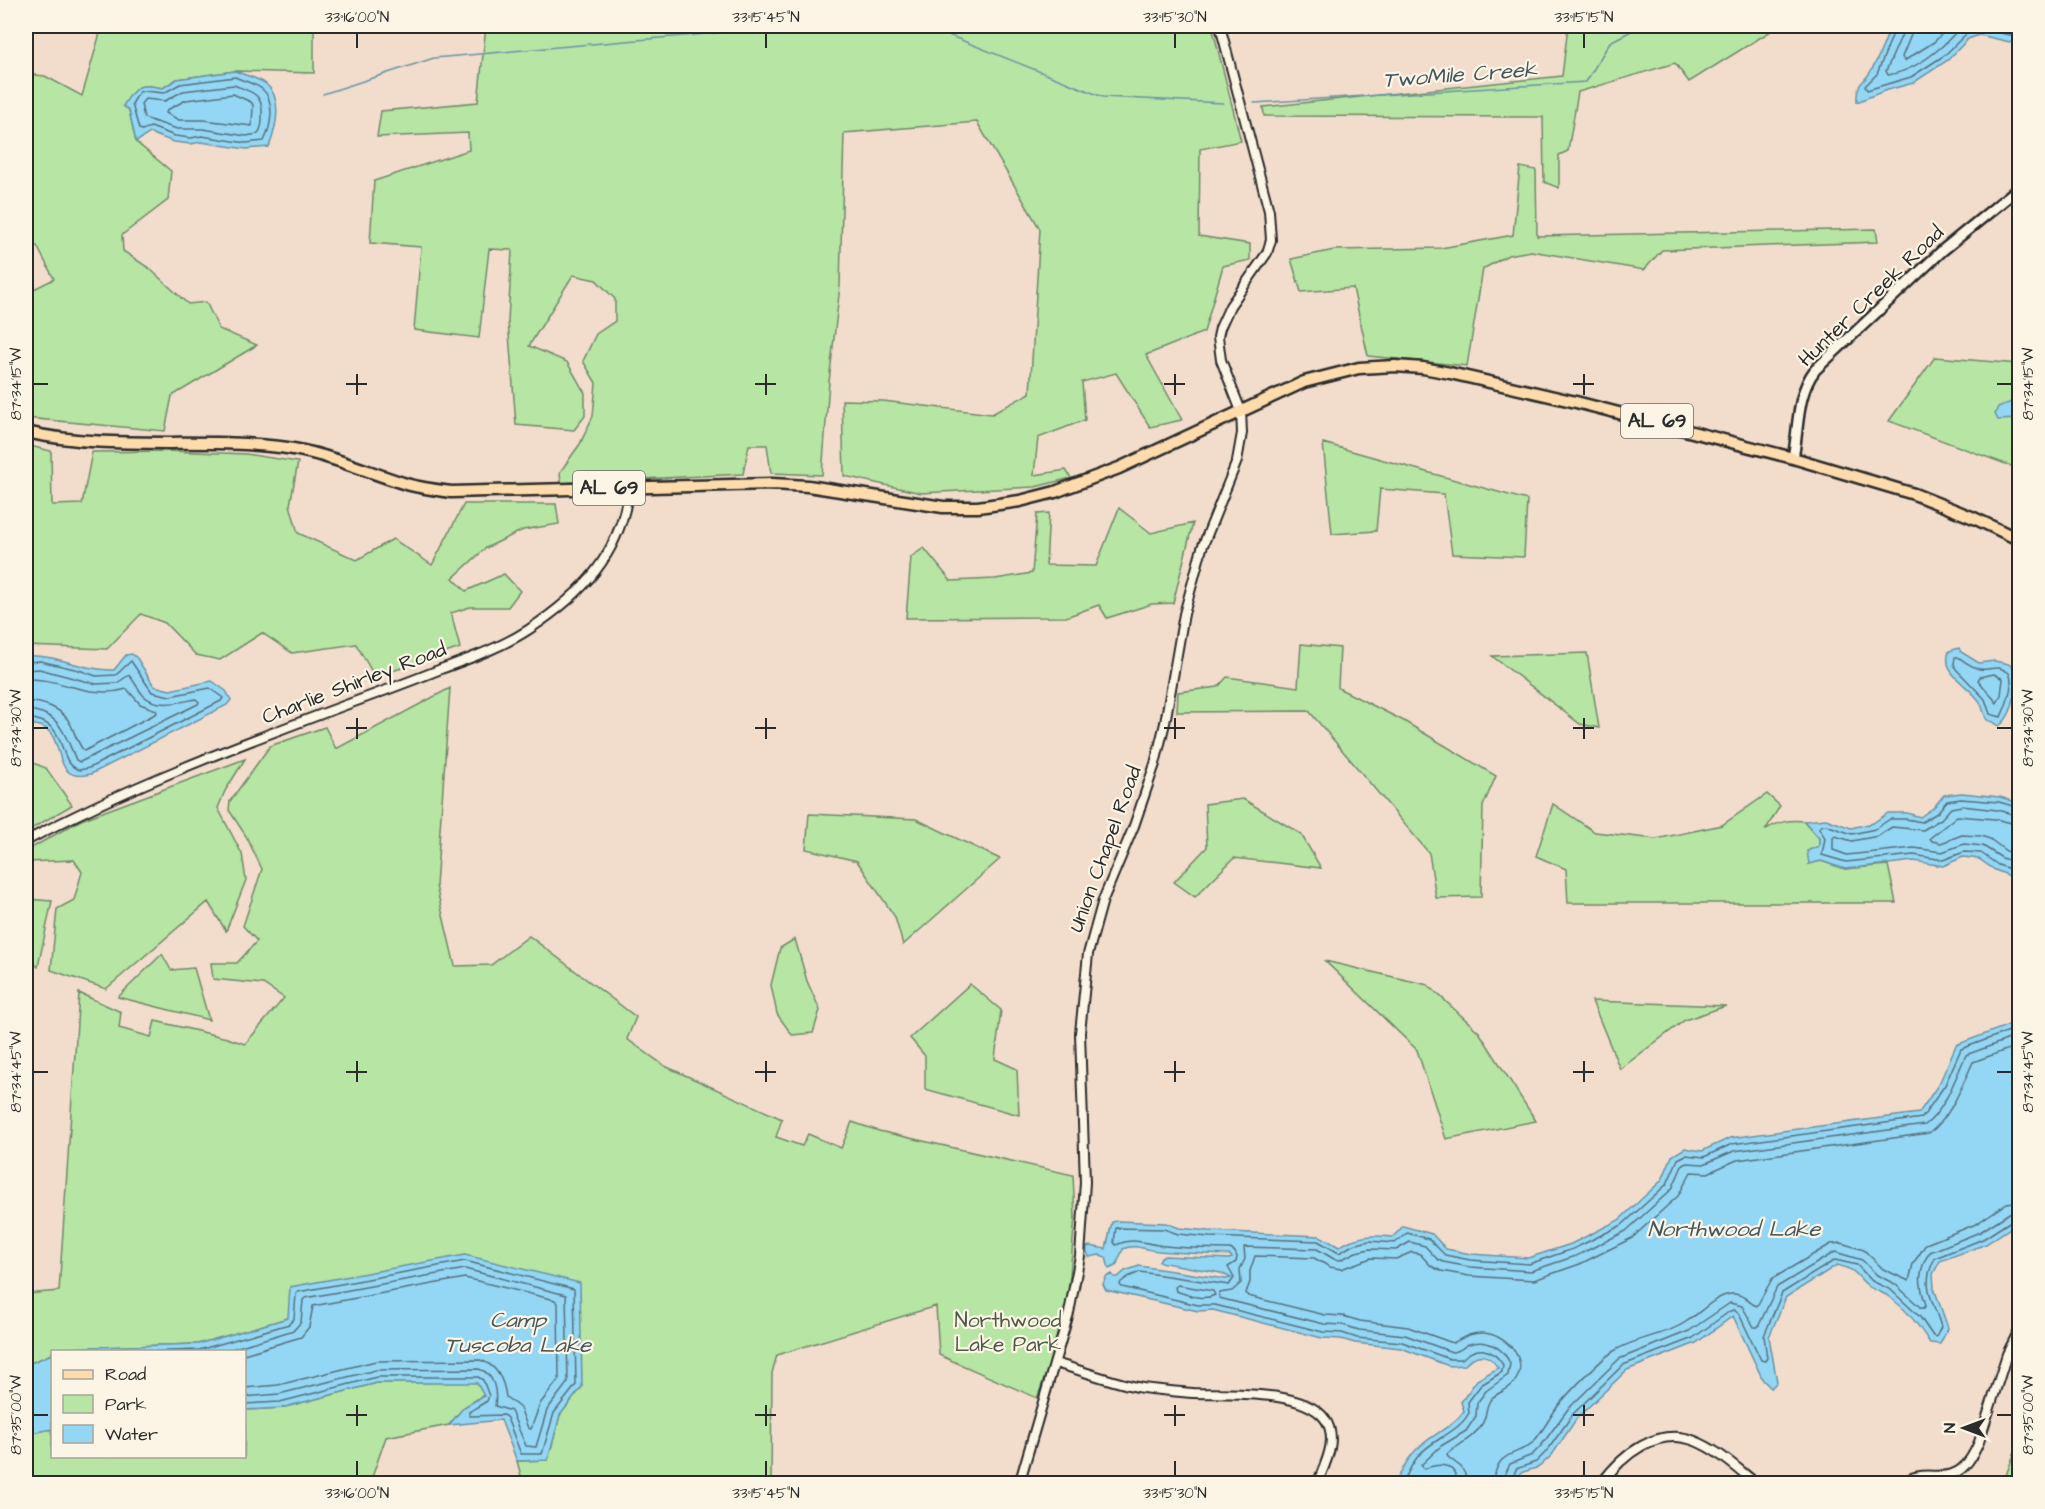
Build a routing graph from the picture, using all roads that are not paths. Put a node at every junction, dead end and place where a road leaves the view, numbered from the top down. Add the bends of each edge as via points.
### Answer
1 (1220, 26) edge
2 (2019, 187) edge
3 (1240, 411) junction
4 (26, 432) edge
5 (1793, 458) junction
6 (628, 487) junction
7 (2019, 540) edge
8 (26, 841) edge
9 (2019, 1329) edge
10 (1055, 1363) junction
11 (1019, 1484) edge
12 (1317, 1484) edge
13 (1601, 1484) edge
14 (1757, 1484) edge
15 (1901, 1484) edge

1 - 3 street via 1271,225 1267,253 1230,306 1218,337 1221,360
2 - 5 main road, Hunter Creek Road via 1943,250 1815,370 1801,397
3 - 5 main road, AL 69 via 1304,382 1339,372 1380,366 1423,368 1628,414
3 - 6 main road, AL 69 via 1090,480 1020,501 978,507 943,507 772,483
3 - 10 street, Union Chapel Road via 1241,447 1202,548 1184,614 1155,764 1103,900 1088,954 1080,1033 1083,1227 1072,1299
4 - 6 main road, AL 69 via 78,440 281,447 408,484 451,492
5 - 7 main road, AL 69 via 1914,495
6 - 8 street, Charlie Shirley Road via 618,536 599,567 557,609 514,639 236,747 87,810
9 - 15 street via 1979,1442 1965,1467 1945,1476 1916,1477
10 - 11 street, Union Chapel Road
10 - 12 street via 1143,1388 1242,1394 1306,1405 1319,1413 1330,1431 1329,1451
13 - 14 street via 1633,1450 1659,1439 1673,1438 1701,1444

